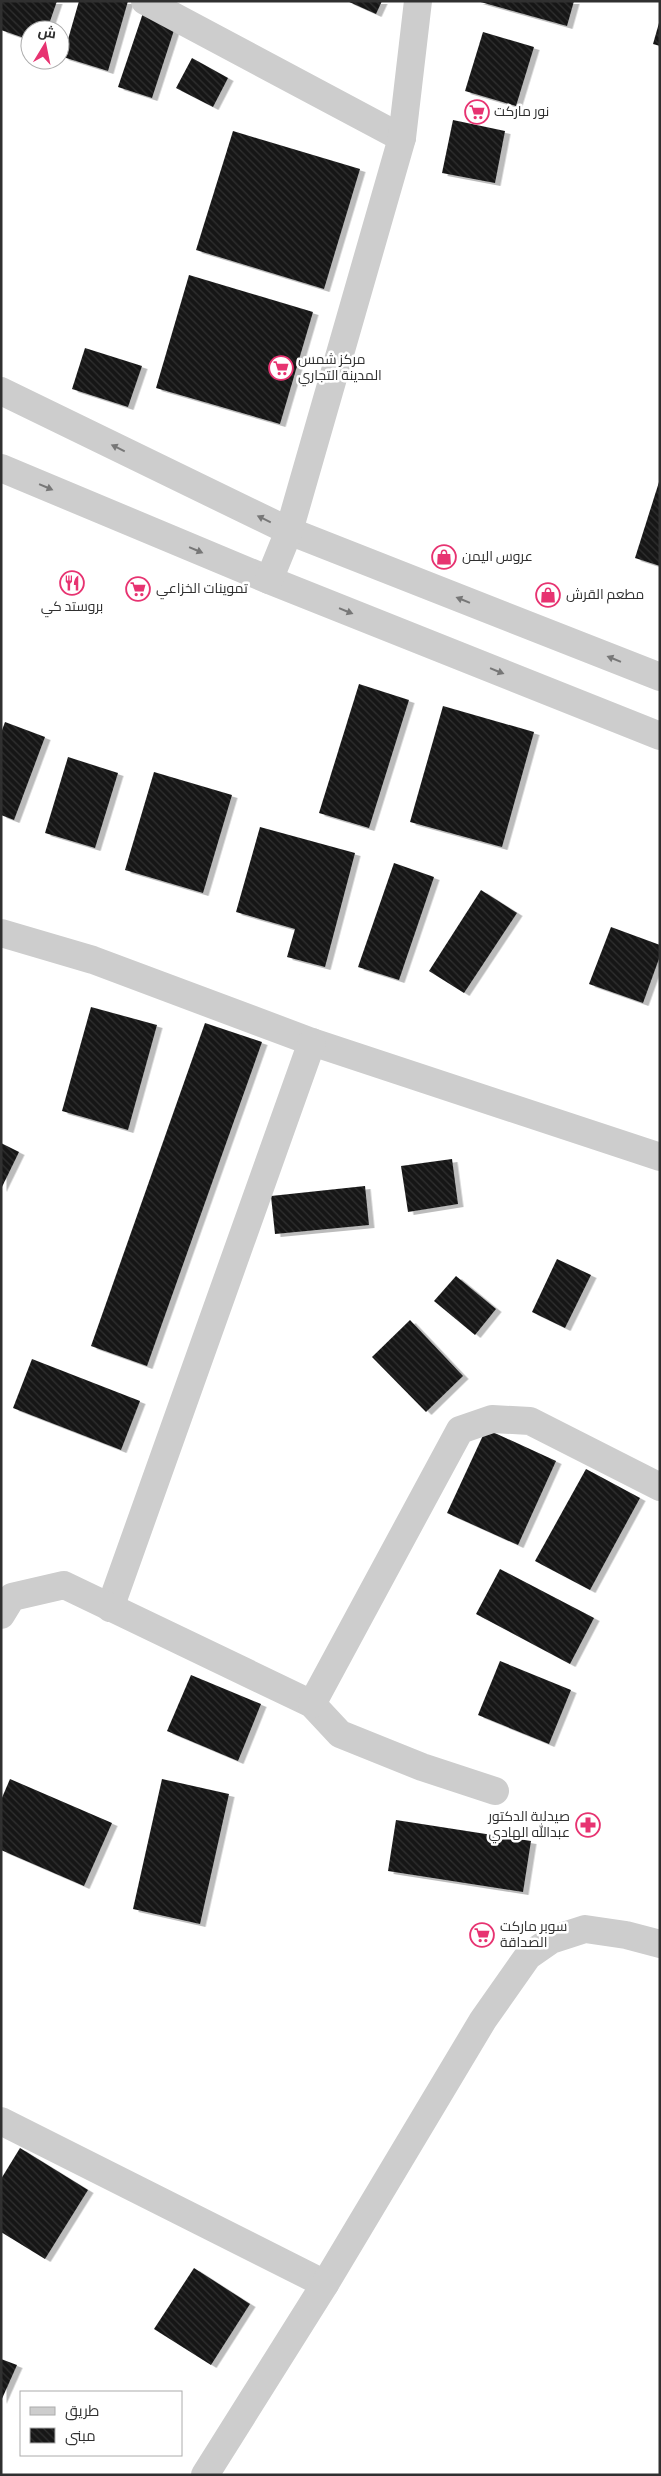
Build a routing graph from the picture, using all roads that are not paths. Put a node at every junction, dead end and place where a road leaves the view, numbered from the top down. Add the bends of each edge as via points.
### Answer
1 (145, 1) edge
2 (418, 1) edge
3 (402, 138) junction
4 (1, 391) edge
5 (1, 468) edge
6 (290, 531) junction
7 (269, 580) junction
8 (660, 677) edge
9 (660, 736) edge
10 (1, 933) edge
11 (312, 1042) junction
12 (660, 1156) edge
13 (660, 1488) edge
14 (110, 1608) junction
15 (1, 1615) edge
16 (312, 1704) junction
17 (495, 1791) dead end
18 (660, 1944) edge
19 (1, 2121) edge
20 (325, 2284) junction
21 (206, 2475) edge

1 - 3 street
2 - 3 street
3 - 6 street
6 -> 4 street
5 -> 7 street
6 - 7 street
8 -> 6 street
7 -> 9 street
10 - 11 street via 92,960
11 - 12 street
11 - 14 street
13 - 16 street via 530,1420 492,1419 460,1430
14 - 15 street via 64,1585 12,1597
14 - 16 street
16 - 17 street via 340,1734 422,1767
18 - 20 street via 626,1935 585,1930 551,1940 528,1956 483,2020
19 - 20 street
20 - 21 street

